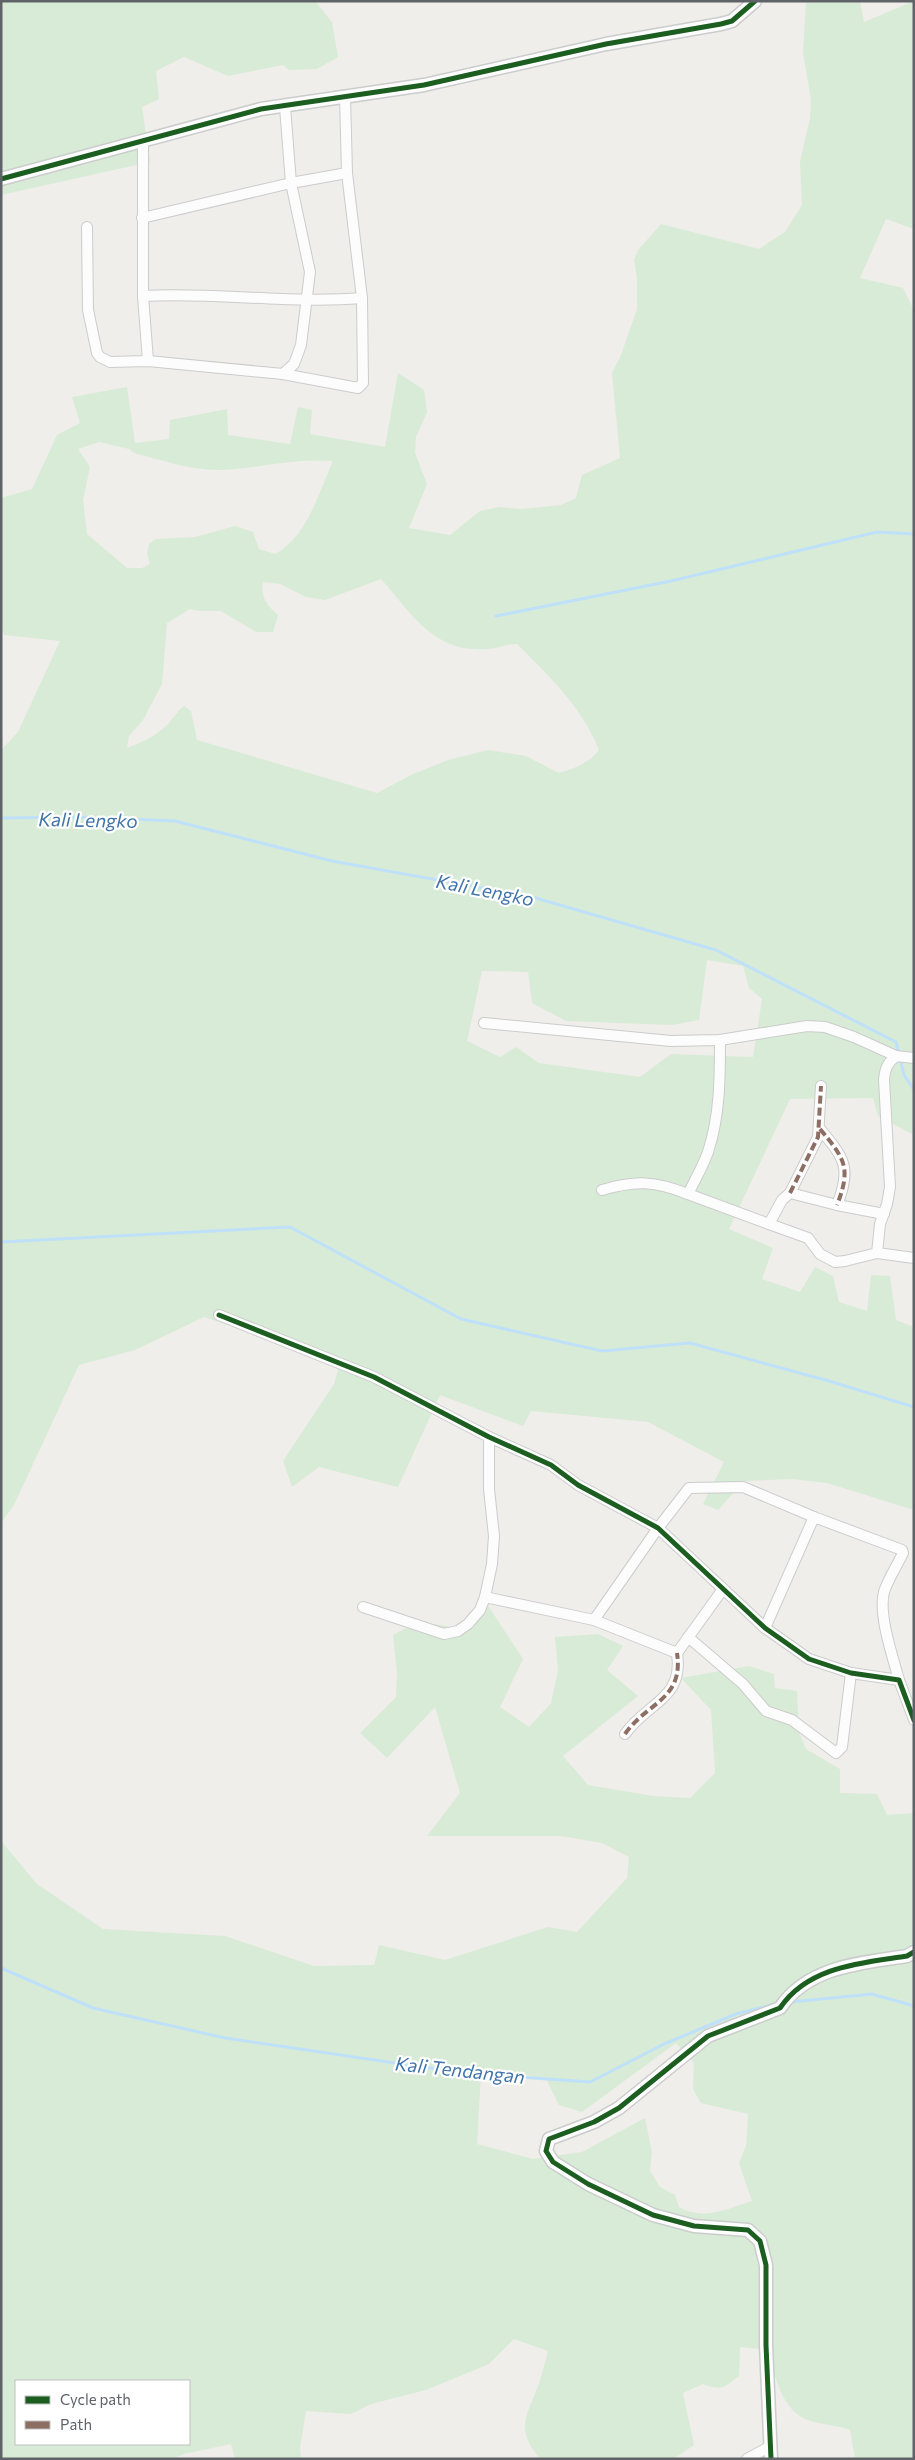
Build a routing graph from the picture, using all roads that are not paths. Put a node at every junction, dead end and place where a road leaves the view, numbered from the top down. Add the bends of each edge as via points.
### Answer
1 (755, 1) edge
2 (345, 96) junction
3 (285, 107) junction
4 (143, 140) junction
5 (347, 173) junction
6 (1, 179) edge
7 (291, 183) junction
8 (142, 218) junction
9 (86, 227) dead end
10 (143, 296) junction
11 (362, 298) junction
12 (308, 300) junction
13 (148, 361) junction
14 (283, 374) junction
15 (484, 1023) dead end
16 (720, 1040) junction
17 (898, 1056) junction
18 (914, 1058) edge
19 (821, 1086) dead end
20 (820, 1129) junction
21 (602, 1190) dead end
22 (790, 1193) junction
23 (688, 1194) junction
24 (836, 1205) junction
25 (884, 1214) junction
26 (769, 1224) junction
27 (876, 1253) junction
28 (914, 1258) edge
29 (219, 1315) dead end
30 (489, 1437) junction
31 (814, 1517) junction
32 (658, 1528) junction
33 (723, 1588) junction
34 (485, 1597) junction
35 (363, 1607) dead end
36 (594, 1620) junction
37 (765, 1628) junction
38 (688, 1637) junction
39 (677, 1653) junction
40 (851, 1673) junction
41 (899, 1680) junction
42 (914, 1720) edge
43 (625, 1734) dead end
44 (914, 1952) edge
45 (770, 2453) edge
46 (747, 2459) edge

1 - 2 street via 736,18 720,24 606,44 424,85
2 - 3 street
2 - 5 street
3 - 4 street via 242,114
3 - 7 street
4 - 6 street
4 - 8 street
5 - 7 street
5 - 11 street
7 - 8 street
7 - 12 street via 308,255
8 - 10 street
9 - 13 street via 88,310 97,353 110,362
10 - 12 street via 198,294
10 - 13 street
11 - 12 street
11 - 14 street via 361,386
12 - 14 street via 298,355
13 - 14 street
15 - 16 street via 671,1041
16 - 17 street via 806,1026 825,1027
16 - 23 street via 716,1124 708,1153
17 - 18 street
17 - 25 street via 888,1062 884,1080 890,1171
19 - 20 street
20 - 22 street
20 - 24 street via 844,1164 844,1180
21 - 23 street via 626,1183 646,1182
22 - 24 street
22 - 26 street via 782,1200
23 - 26 street
24 - 25 street
25 - 27 street
26 - 27 street via 808,1238 820,1254 834,1262
27 - 28 street
29 - 30 street via 374,1377
30 - 32 street via 551,1465 578,1485
30 - 34 street via 488,1489 494,1536
31 - 32 street via 743,1487 695,1486 687,1490
31 - 37 street
31 - 41 street via 903,1551 883,1599
32 - 33 street
32 - 36 street
33 - 37 street
33 - 38 street
34 - 35 street via 480,1610 468,1624 458,1631 444,1634
34 - 36 street
36 - 39 street
37 - 40 street via 809,1659
38 - 39 street
38 - 40 street via 743,1684 766,1710 792,1720 836,1753 842,1746
39 - 43 street via 678,1673 673,1688
40 - 41 street
41 - 42 street
44 - 45 street via 826,1972 804,1984 783,2003 708,2036 619,2108 594,2122 550,2139 546,2151 559,2168 653,2215 694,2226 748,2230 760,2241 766,2265
45 - 46 street

